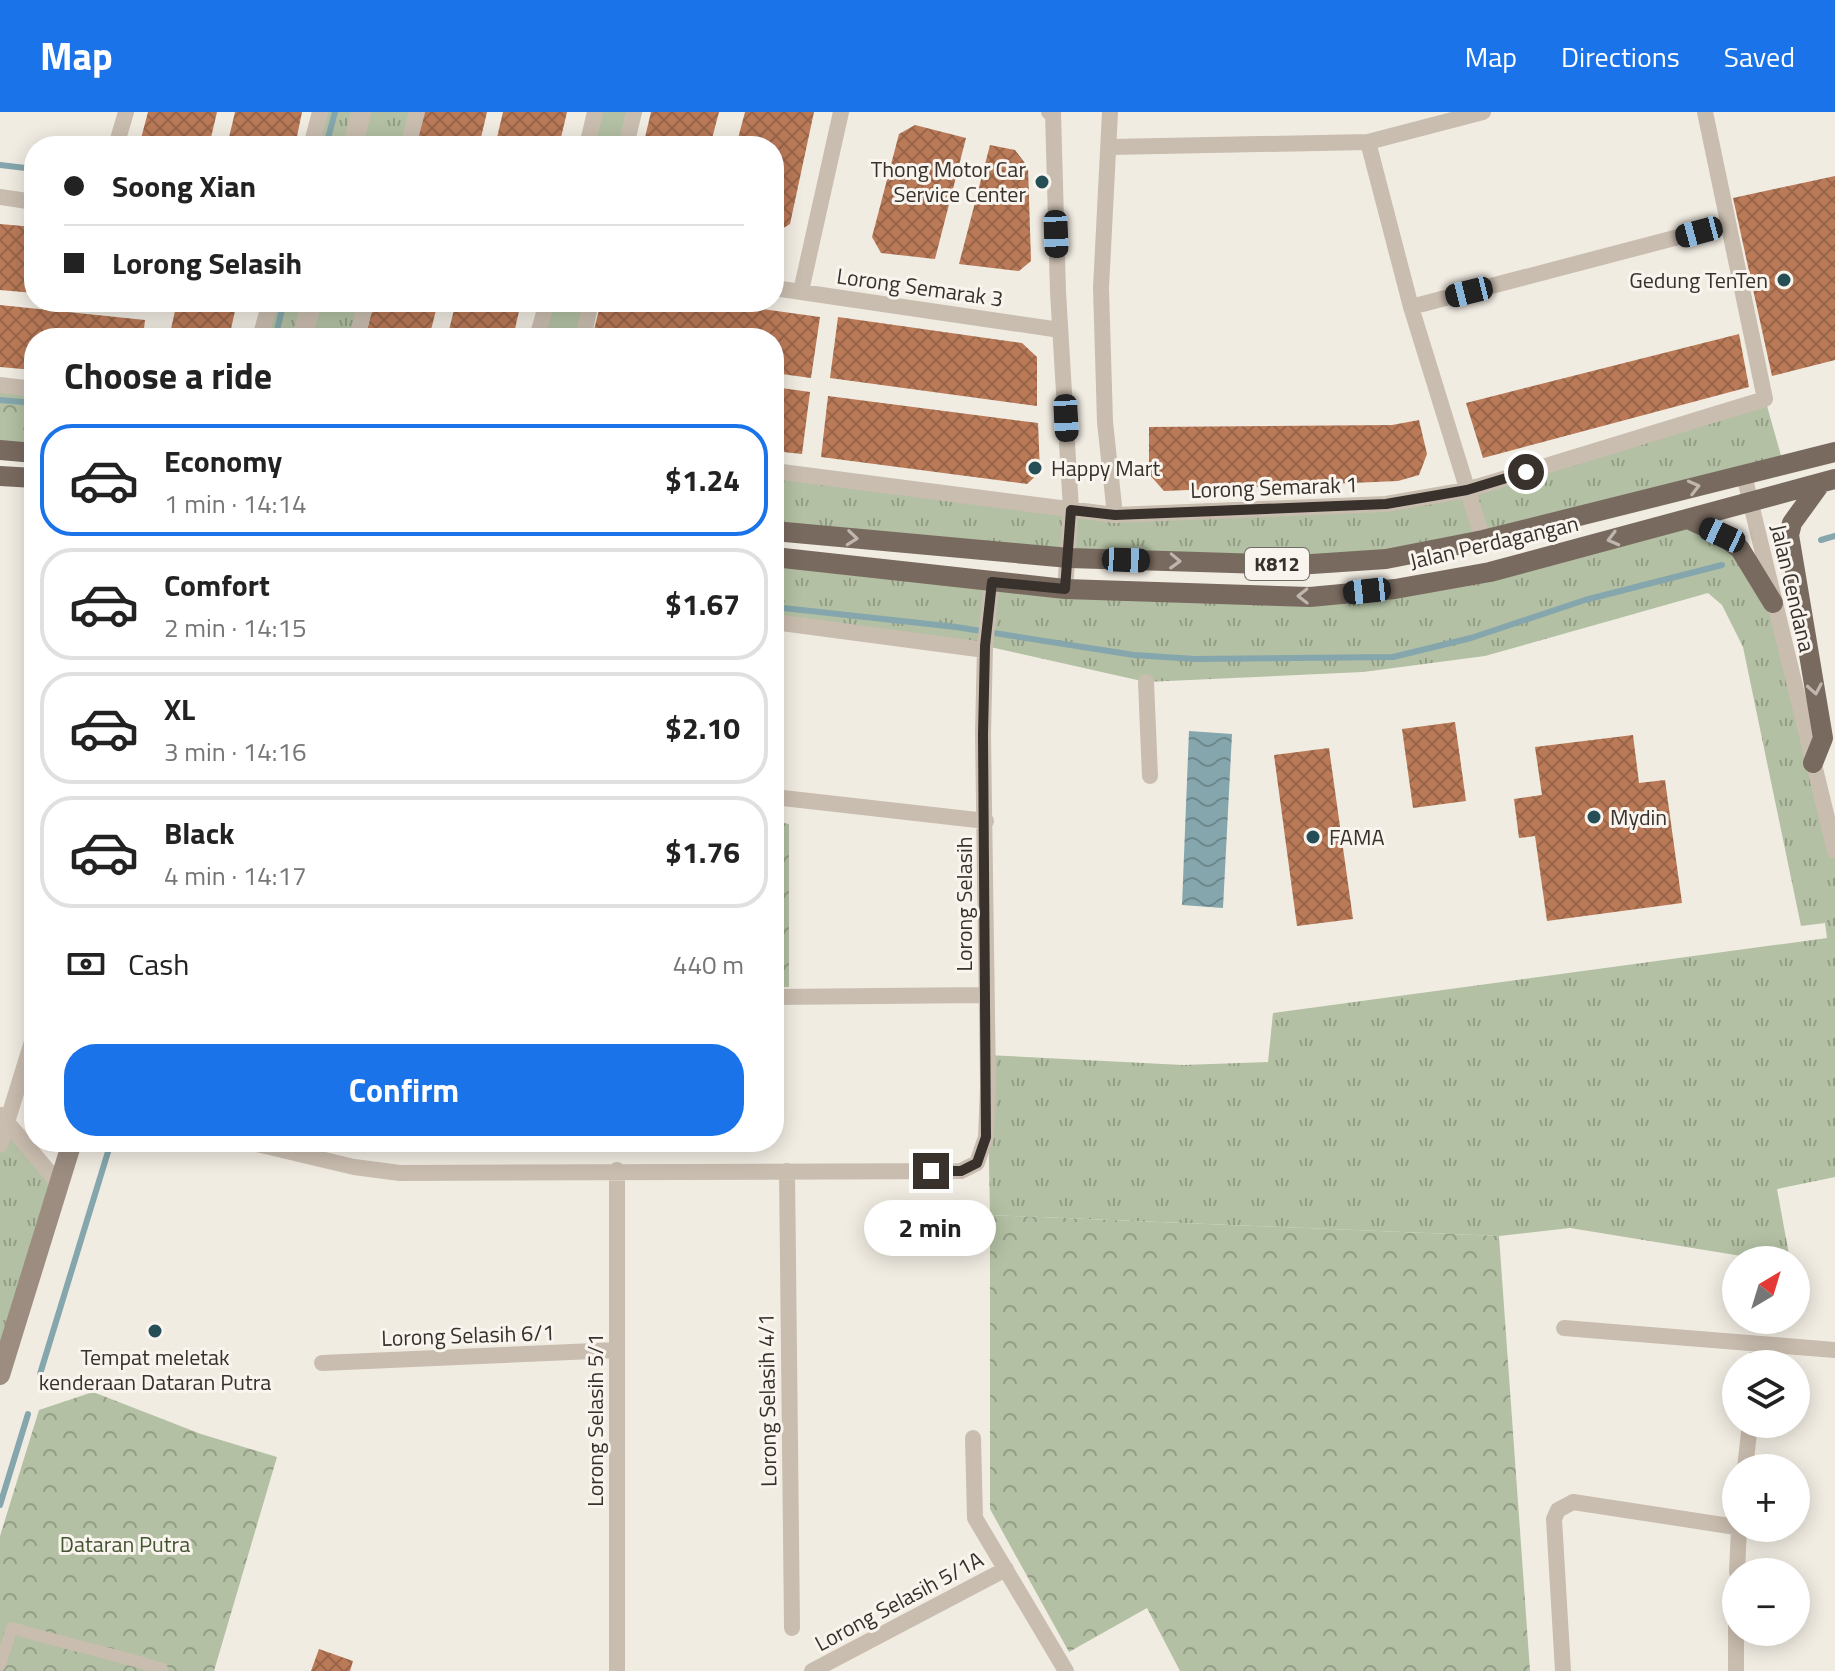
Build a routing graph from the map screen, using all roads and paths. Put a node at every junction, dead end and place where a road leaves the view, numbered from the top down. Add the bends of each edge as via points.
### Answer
1 (126, 112) edge
2 (320, 112) edge
3 (361, 112) edge
4 (417, 112) edge
5 (595, 112) edge
6 (634, 112) edge
7 (841, 112) edge
8 (1051, 112) edge
9 (1110, 112) edge
10 (1483, 112) edge
11 (1705, 112) edge
12 (119, 136) edge
13 (314, 136) edge
14 (355, 136) edge
15 (411, 136) edge
16 (589, 136) edge
17 (628, 136) edge
18 (1368, 142) junction
19 (1110, 147) junction
20 (0, 197) edge
21 (24, 201) edge
22 (1728, 224) junction
23 (784, 289) edge
24 (801, 291) junction
25 (1411, 307) junction
26 (1060, 330) junction
27 (0, 385) edge
28 (24, 388) edge
29 (0, 450) edge
30 (24, 452) edge
31 (1835, 452) edge
32 (784, 472) edge
33 (1744, 475) junction
34 (0, 476) edge
35 (24, 477) edge
36 (1828, 481) edge
37 (1467, 490) junction
38 (1751, 503) junction
39 (1071, 510) junction
40 (1115, 515) junction
41 (1688, 519) junction
42 (784, 532) edge
43 (1483, 540) junction
44 (784, 558) edge
45 (1069, 558) junction
46 (992, 582) junction
47 (1065, 589) junction
48 (1773, 603) junction
49 (784, 623) edge
50 (985, 650) junction
51 (1146, 682) dead end
52 (1813, 763) junction
53 (1150, 776) dead end
54 (784, 798) edge
55 (986, 821) junction
56 (1835, 851) edge
57 (985, 995) junction
58 (784, 997) edge
59 (24, 1062) edge
60 (3, 1118) edge
61 (24, 1143) edge
62 (0, 1145) edge
63 (32, 1152) edge
64 (69, 1152) edge
65 (291, 1152) edge
66 (617, 1170) junction
67 (787, 1171) junction
68 (59, 1184) junction
69 (1564, 1328) dead end
70 (1759, 1344) junction
71 (616, 1350) junction
72 (1758, 1350) edge
73 (1835, 1350) edge
74 (322, 1363) dead end
75 (0, 1375) edge
76 (973, 1438) dead end
77 (1722, 1525) edge
78 (1006, 1569) junction
79 (792, 1628) dead end
80 (1736, 1646) edge
81 (0, 1665) edge
82 (162, 1669) edge
83 (617, 1671) edge
84 (812, 1671) edge
85 (1066, 1671) edge
86 (1563, 1671) edge
87 (1736, 1671) edge

1 - 12 street
2 - 13 street
3 - 14 street
4 - 15 street
5 - 16 street
6 - 17 street
7 - 24 street
8 - 26 street
9 - 19 street
10 - 18 street
11 - 22 street
18 - 19 street
18 - 25 street
19 - 40 street via 1102,303 1105,422
20 - 21 street
22 - 25 street
22 - 37 street, Lorong Semarak 1 via 1765,399
23 - 24 street, Lorong Semarak 3
24 - 26 street, Lorong Semarak 3
25 - 37 street
26 - 39 street
27 - 28 street
29 - 30 main road
31 - 33 main road, Jalan Perdagangan / K812
32 - 39 street, Lorong Semarak 1
33 - 38 street, Jalan Cendana
43 -> 33 main road, Jalan Perdagangan / K812
34 - 35 main road
36 - 38 main road, Jalan Perdagangan / K812
36 -> 52 main road via 1792,523 1789,535 1823,738
37 - 40 street, Lorong Semarak 1 via 1386,504
37 - 43 street
38 - 41 main road, Jalan Perdagangan / K812
38 - 48 street, Jalan Cendana
39 - 40 street, Lorong Semarak 1
39 - 45 street
41 -> 47 main road, Jalan Perdagangan / K812 via 1490,572 1395,589 1310,597
41 - 48 main road via 1740,549
42 -> 45 main road, Jalan Perdagangan / K812
45 -> 43 main road, Jalan Perdagangan / K812 via 1297,565 1386,559
44 - 46 main road, Jalan Perdagangan / K812
45 - 47 street
46 - 47 main road, Jalan Perdagangan / K812
46 - 50 street, Lorong Selasih
48 - 52 street, Jalan Cendana
49 - 50 street
50 - 55 street, Lorong Selasih
51 - 53 street
52 - 56 street, Jalan Cendana
54 - 55 street
55 - 57 street, Lorong Selasih
57 - 58 street
57 - 67 street, Lorong Selasih via 986,1137 977,1163 961,1171
59 - 60 street
60 - 61 street
60 - 62 street
63 - 68 street
64 - 68 main road
65 - 66 street, Lorong Selasih via 400,1173
66 - 67 street, Lorong Selasih
66 - 71 street, Lorong Selasih 5/1
67 - 79 street, Lorong Selasih 4/1
68 - 75 main road
69 - 70 street
70 - 72 street
70 - 73 street
71 - 74 street, Lorong Selasih 6/1
71 - 83 street, Lorong Selasih 5/1
76 - 78 street, Lorong Selasih 5/1A via 975,1518
77 - 86 street via 1573,1502 1558,1510 1553,1533
78 - 84 street, Lorong Selasih 5/1A
78 - 85 street, Lorong Selasih 5/1A
80 - 87 street
81 - 82 street via 12,1628

